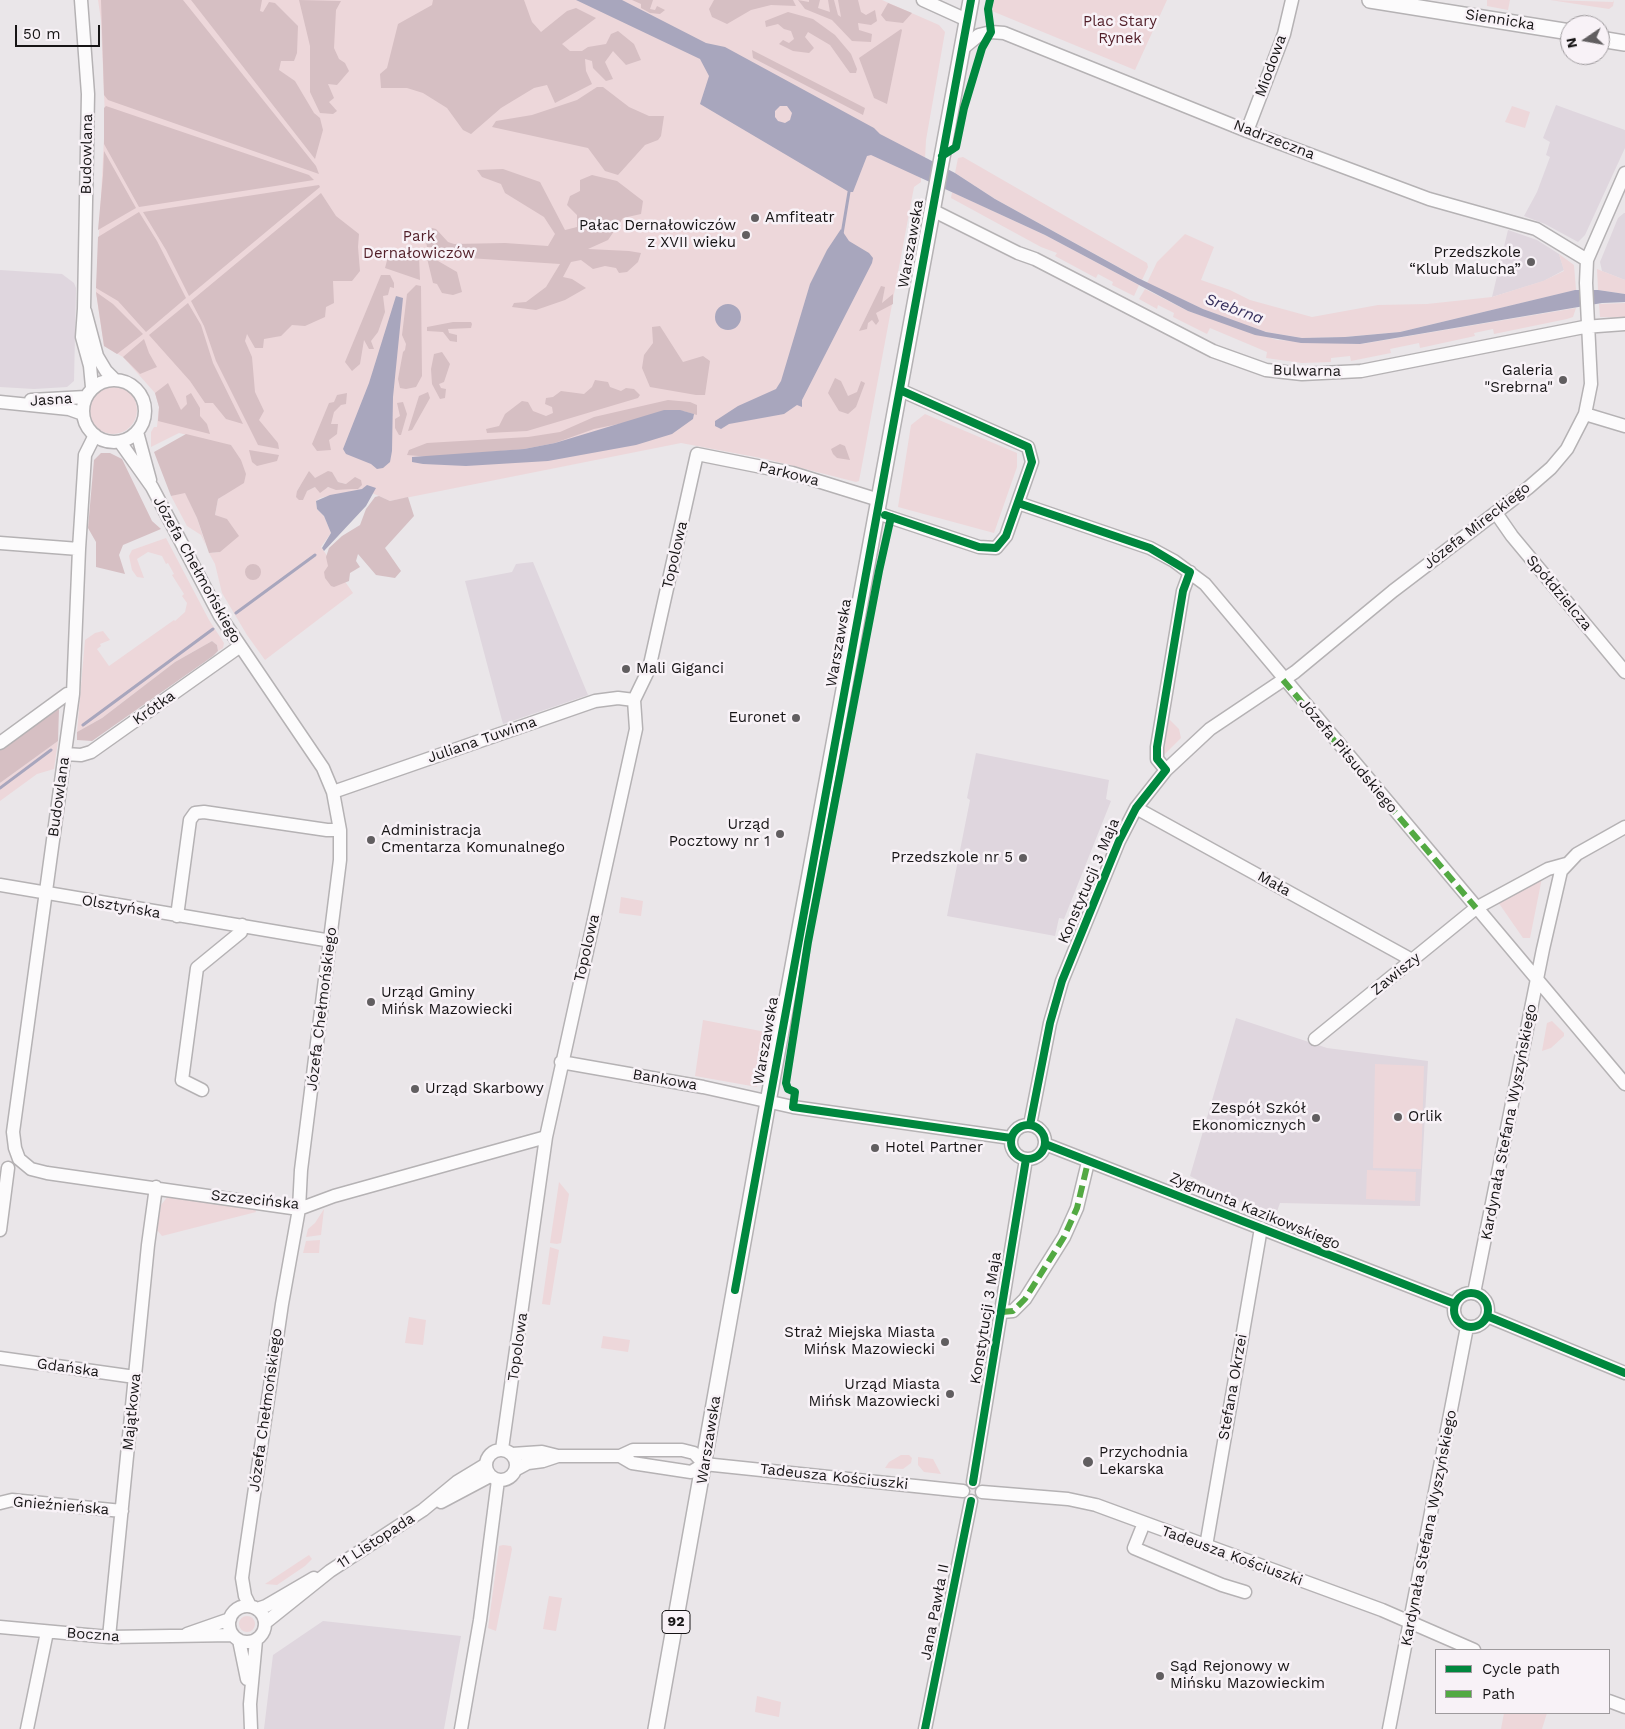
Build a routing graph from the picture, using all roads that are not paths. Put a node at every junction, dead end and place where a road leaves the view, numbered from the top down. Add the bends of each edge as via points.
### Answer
1 (81, 0) edge
2 (923, 0) edge
3 (971, 0) edge
4 (1292, 0) edge
5 (1370, 0) edge
6 (967, 20) junction
7 (1560, 30) edge
8 (1610, 41) edge
9 (1625, 44) edge
10 (962, 50) junction
11 (1247, 131) junction
12 (1625, 173) edge
13 (932, 210) junction
14 (1587, 260) junction
15 (84, 309) junction
16 (1625, 324) edge
17 (1589, 327) junction
18 (115, 380) junction
19 (900, 390) junction
20 (89, 392) junction
21 (0, 402) edge
22 (16, 403) junction
23 (83, 414) junction
24 (1585, 414) junction
25 (1625, 426) edge
26 (137, 432) junction
27 (95, 435) junction
28 (120, 442) junction
29 (697, 454) joint
30 (152, 487) junction
31 (1018, 503) junction
32 (878, 506) junction
33 (1496, 513) junction
34 (0, 543) edge
35 (79, 549) junction
36 (1190, 572) junction
37 (239, 648) junction
38 (1625, 672) edge
39 (1283, 680) junction
40 (73, 694) junction
41 (634, 700) junction
42 (0, 743) edge
43 (64, 754) junction
44 (1166, 770) junction
45 (333, 792) junction
46 (1136, 808) junction
47 (1625, 827) edge
48 (340, 830) junction
49 (1566, 864) junction
50 (0, 885) edge
51 (46, 894) junction
52 (1476, 908) junction
53 (177, 916) junction
54 (242, 925) junction
55 (330, 941) junction
56 (1412, 960) junction
57 (1537, 980) junction
58 (1315, 1039) dead end
59 (561, 1062) junction
60 (1625, 1084) edge
61 (202, 1090) dead end
62 (768, 1102) junction
63 (1030, 1125) junction
64 (546, 1137) junction
65 (1011, 1138) junction
66 (1045, 1144) junction
67 (19, 1158) junction
68 (1026, 1159) junction
69 (1088, 1162) junction
70 (4, 1168) edge
71 (156, 1187) junction
72 (299, 1209) junction
73 (1261, 1228) junction
74 (0, 1230) edge
75 (1474, 1293) junction
76 (1455, 1304) junction
77 (1002, 1312) junction
78 (1487, 1316) junction
79 (1467, 1327) junction
80 (0, 1358) edge
81 (1625, 1373) edge
82 (135, 1377) junction
83 (507, 1451) junction
84 (558, 1456) junction
85 (620, 1456) junction
86 (704, 1464) junction
87 (515, 1470) junction
88 (491, 1474) junction
89 (471, 1487) junction
90 (969, 1491) junction
91 (496, 1501) junction
92 (0, 1503) edge
93 (423, 1510) junction
94 (122, 1511) junction
95 (1144, 1523) junction
96 (1206, 1546) junction
97 (330, 1571) junction
98 (1245, 1592) dead end
99 (248, 1608) junction
100 (230, 1619) junction
101 (1410, 1622) junction
102 (265, 1623) junction
103 (0, 1627) edge
104 (47, 1632) junction
105 (186, 1635) junction
106 (109, 1637) junction
107 (236, 1638) junction
108 (256, 1640) junction
109 (1472, 1649) edge
110 (1610, 1701) edge
111 (250, 1704) junction
112 (1625, 1707) edge
113 (28, 1729) edge
114 (251, 1729) edge
115 (461, 1729) edge
116 (656, 1729) edge
117 (925, 1729) edge
118 (1389, 1729) edge

1 - 15 street, Budowlana via 88,94
2 - 6 street
3 - 6 main road, Warszawska / 92
4 - 11 street, Miodowa via 1284,34
5 - 7 main road, Siennicka
6 - 10 main road, Warszawska / 92
8 - 9 main road
10 - 11 street, Nadrzeczna via 979,35 1004,33
10 - 13 main road, Warszawska / 92
11 - 14 street, Nadrzeczna via 1429,199 1536,229
12 - 14 street
13 - 17 street, Bulwarna via 1213,351 1266,370 1302,374 1361,371
13 - 19 main road, Warszawska / 92
14 - 17 street, Józefa Mireckiego
15 - 18 street, Budowlana via 97,356
15 - 20 street, Budowlana via 82,337 91,371
16 - 17 street, Bulwarna
17 - 24 street, Józefa Mireckiego via 1591,384
18 - 20 street via 106,381
18 - 26 street via 132,386 144,403 145,413
19 - 31 street, Parkowa via 1028,447 1032,462
19 - 32 main road, Warszawska / 92
20 - 22 street, Jasna
20 - 23 street
21 - 22 street, Jasna
22 - 23 street, Jasna via 69,409
23 - 27 street via 88,428
24 - 25 street
24 - 33 street, Józefa Mireckiego via 1559,460
26 - 28 street
26 - 30 street, Józefa Chełmońskiego
27 - 28 street via 102,440
27 - 35 street, Budowlana via 85,455
28 - 30 street, Józefa Chełmońskiego
29 - 32 street, Parkowa via 792,473
29 - 41 street, Topolowa via 649,669
30 - 37 street, Józefa Chełmońskiego
31 - 32 street, Parkowa via 1004,540 999,546 988,548
31 - 36 street, Józefa Piłsudskiego via 1150,548
32 - 62 main road, Warszawska / 92
33 - 38 street, Spółdzielcza
33 - 39 street, Józefa Mireckiego
34 - 35 street
35 - 40 street, Budowlana
36 - 39 street, Józefa Piłsudskiego via 1232,614
36 - 44 street via 1183,591 1157,747 1157,760
37 - 43 street, Krótka via 92,752
37 - 45 street, Józefa Chełmońskiego via 313,752
39 - 44 street, Konstytucji 3 Maja via 1210,729
39 - 52 street, Józefa Piłsudskiego
40 - 42 street via 67,694
40 - 43 street, Budowlana
41 - 45 street, Juliana Tuwima via 595,701
41 - 59 street, Topolowa via 636,729
43 - 51 street, Budowlana
44 - 46 street, Konstytucji 3 Maja
45 - 48 street, Józefa Chełmońskiego
46 - 56 street, Mała
46 - 63 street, Konstytucji 3 Maja via 1118,842 1062,981 1050,1023
47 - 49 street via 1581,851
48 - 53 street via 195,813 190,820
48 - 55 street, Józefa Chełmońskiego via 340,860
49 - 52 street, Zawiszy via 1548,869
49 - 57 street, Kardynała Stefana Wyszyńskiego via 1558,880
50 - 51 street, Olsztyńska
51 - 53 street, Olsztyńska
51 - 67 street, Budowlana via 13,1132 14,1148
52 - 56 street, Zawiszy
52 - 57 street, Józefa Piłsudskiego
53 - 54 street, Olsztyńska
54 - 55 street, Olsztyńska
54 - 61 street via 241,932 198,968 182,1080
55 - 72 street, Józefa Chełmońskiego
56 - 58 street, Zawiszy
57 - 60 street, Józefa Piłsudskiego
57 - 75 street, Kardynała Stefana Wyszyńskiego
59 - 62 street, Bankowa
59 - 64 street, Topolowa
62 - 65 street
62 - 86 main road, Warszawska / 92
63 - 65 street via 1019,1127
63 - 66 street via 1043,1133
64 - 72 street, Szczecińska via 329,1197
64 - 83 street, Topolowa
65 - 68 street via 1013,1150
66 - 68 street via 1040,1153
66 - 69 street, Zygmunta Kazikowskiego
67 - 70 street
67 - 71 street, Szczecińska via 42,1172
68 - 77 street, Konstytucji 3 Maja
69 - 73 street, Zygmunta Kazikowskiego
69 - 77 street via 1077,1208 1064,1237 1025,1298 1013,1311
70 - 74 street
71 - 72 street, Szczecińska
71 - 82 street, Majątkowa
72 - 99 street, Józefa Chełmońskiego via 283,1296 242,1578 238,1587
73 - 76 street, Zygmunta Kazikowskiego
73 - 96 street, Stefana Okrzei
75 - 76 street via 1464,1295
75 - 78 street via 1484,1299
76 - 79 street via 1455,1317
77 - 90 street, Konstytucji 3 Maja
78 - 79 street via 1481,1324
78 - 81 street
79 - 101 street, Kardynała Stefana Wyszyńskiego
80 - 82 street, Gdańska
82 - 94 street, Majątkowa
83 - 84 street
83 - 87 street via 516,1461
83 - 88 street via 491,1452
84 - 85 street
84 - 87 street via 528,1463
85 - 86 street via 632,1463 691,1472
85 - 86 street via 633,1450 682,1450 694,1452
86 - 90 street, Tadeusza Kościuszki
86 - 116 main road, Warszawska / 92
87 - 88 street via 508,1478
88 - 89 street, 11 Listopada
88 - 91 street
88 - 93 street, 11 Listopada via 457,1482
89 - 91 street via 486,1491
89 - 93 street, 11 Listopada
90 - 95 street, Tadeusza Kościuszki via 980,1487 982,1492 1083,1501
90 - 117 street, Jana Pawła II
91 - 115 street
92 - 94 street, Gnieźnieńska via 12,1500
93 - 97 street, 11 Listopada
94 - 106 street, Majątkowa
95 - 96 street, Tadeusza Kościuszki
95 - 98 street via 1134,1548 1222,1586
96 - 101 street, Tadeusza Kościuszki
97 - 99 street, 11 Listopada via 310,1579 266,1606
97 - 102 street, 11 Listopada
99 - 100 street
99 - 102 street via 262,1613
100 - 105 street, Boczna
100 - 107 street via 230,1630
101 - 109 street, Tadeusza Kościuszki
101 - 118 street, Kardynała Stefana Wyszyńskiego
102 - 108 street
103 - 104 street, Boczna
104 - 106 street, Boczna
104 - 113 street
105 - 106 street, Boczna
105 - 107 street, Boczna
107 - 108 street via 245,1642
107 - 111 street
108 - 111 street
110 - 112 street
111 - 114 street

